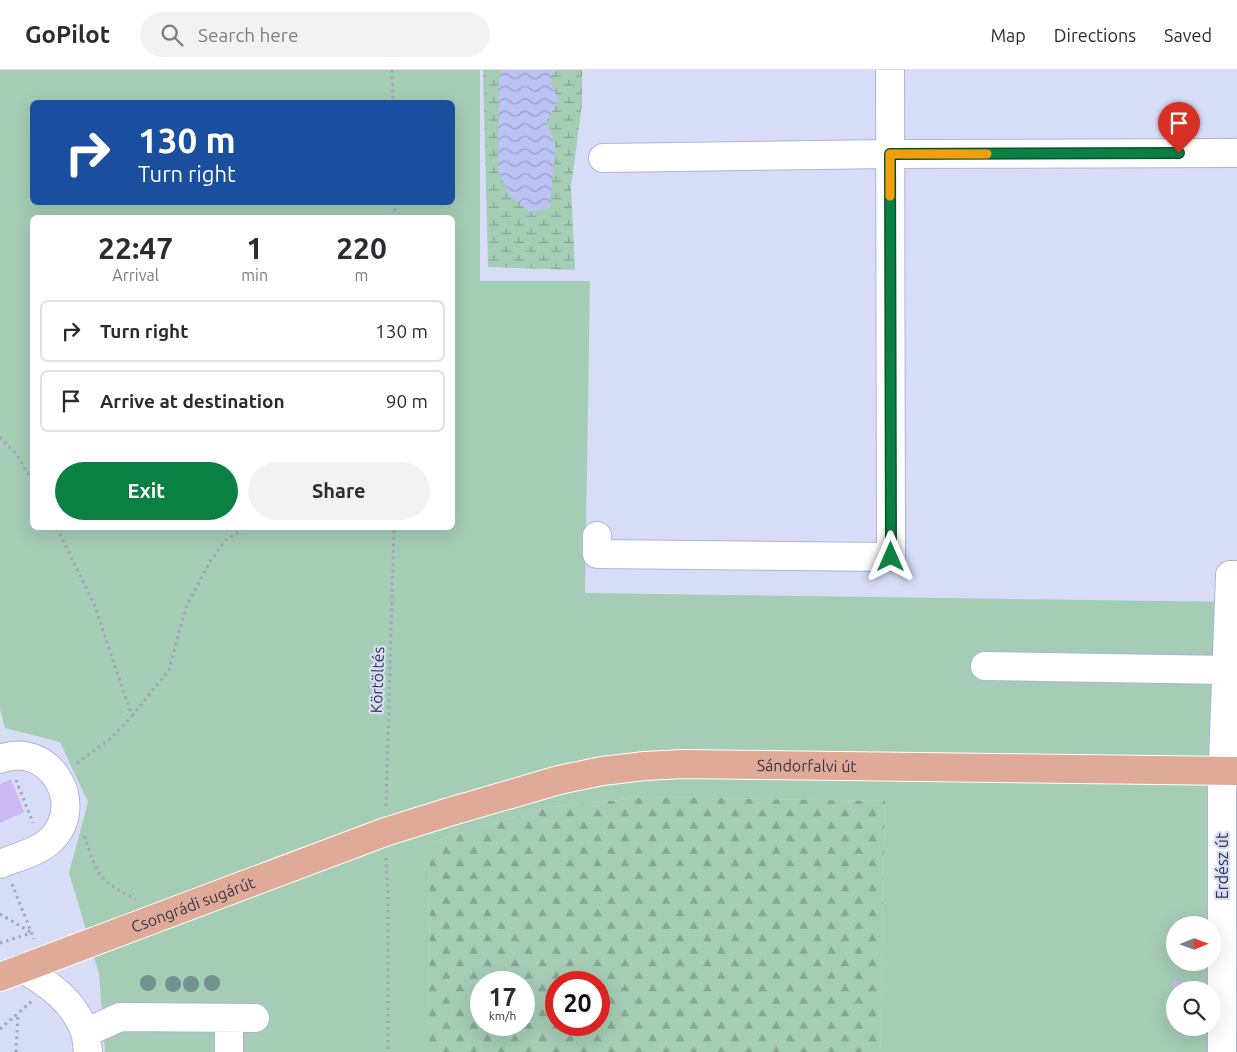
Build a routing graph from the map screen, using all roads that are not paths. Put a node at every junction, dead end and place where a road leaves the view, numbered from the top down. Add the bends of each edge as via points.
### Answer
1 (890, 70) edge
2 (1237, 153) edge
3 (890, 154) junction
4 (603, 158) dead end
5 (597, 536) dead end
6 (1237, 575) edge
7 (985, 666) dead end
8 (1226, 670) junction
9 (3, 758) edge
10 (1230, 771) edge
11 (385, 841) joint
12 (2, 863) edge
13 (29, 973) edge
14 (87, 1042) edge
15 (229, 1052) edge
16 (1222, 1052) edge

1 - 3 street
2 - 3 street
3 - 4 street
3 - 5 street via 891,557 597,554
6 - 8 street, Erdész út via 1230,575
7 - 8 street
8 - 10 street, Erdész út
9 - 12 street via 18,756 40,762 58,778 63,788 65,810 58,831 43,846
10 - 11 main road, Sándorfalvi út via 740,764 645,766 559,780
10 - 16 street, Erdész út via 1222,790
11 - 13 main road, Csongrádi sugárút via 158,918
13 - 14 street via 70,1006
14 - 15 street via 120,1017 242,1018

